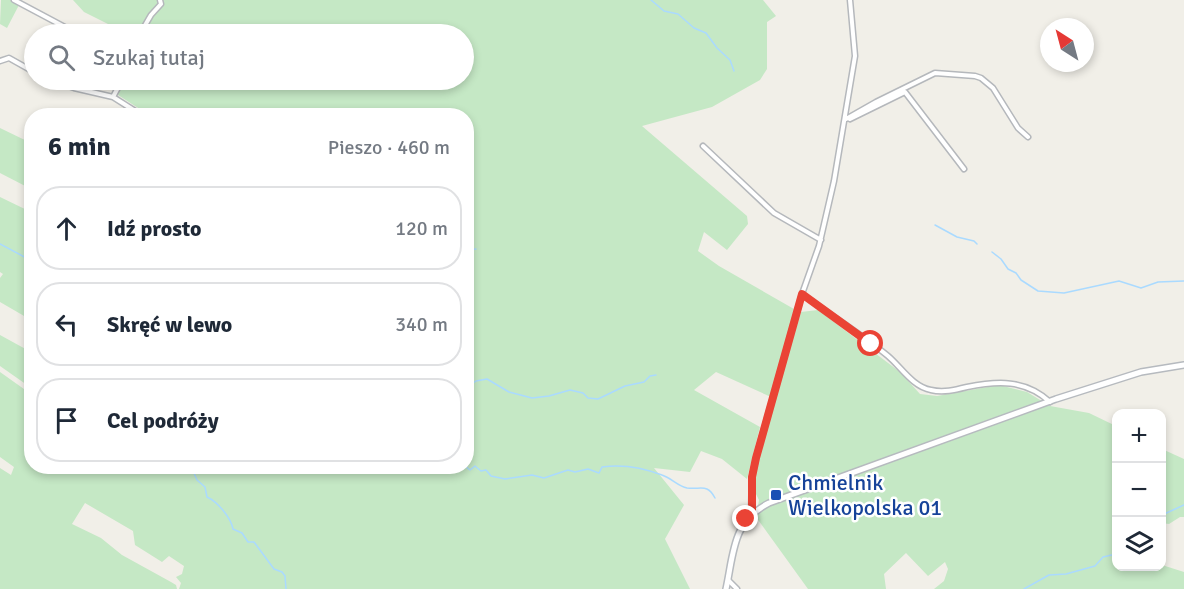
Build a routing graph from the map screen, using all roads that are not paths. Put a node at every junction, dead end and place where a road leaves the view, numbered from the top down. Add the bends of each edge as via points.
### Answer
1 (14, 0) edge
2 (160, 0) edge
3 (850, 0) edge
4 (59, 24) edge
5 (146, 24) edge
6 (0, 61) edge
7 (24, 66) edge
8 (82, 90) edge
9 (116, 90) edge
10 (112, 97) junction
11 (130, 108) edge
12 (845, 119) junction
13 (1028, 137) dead end
14 (703, 146) dead end
15 (964, 169) dead end
16 (821, 240) junction
17 (802, 294) junction
18 (1184, 365) edge
19 (1050, 402) junction
20 (752, 513) junction
21 (728, 580) junction
22 (726, 589) edge
23 (737, 589) edge

1 - 4 street
2 - 5 street
3 - 12 street via 855,56
6 - 7 street via 9,58
8 - 10 street
9 - 10 street
10 - 11 street
12 - 13 street via 935,73 975,76 993,88
12 - 15 street via 905,92
12 - 16 street
14 - 16 street via 774,213
16 - 17 street
17 - 19 street via 888,357 922,388 947,391 1000,382 1028,388
17 - 20 street via 756,458
18 - 19 street via 1141,372
19 - 20 street via 769,503
20 - 21 street via 739,533
21 - 22 street
21 - 23 street

